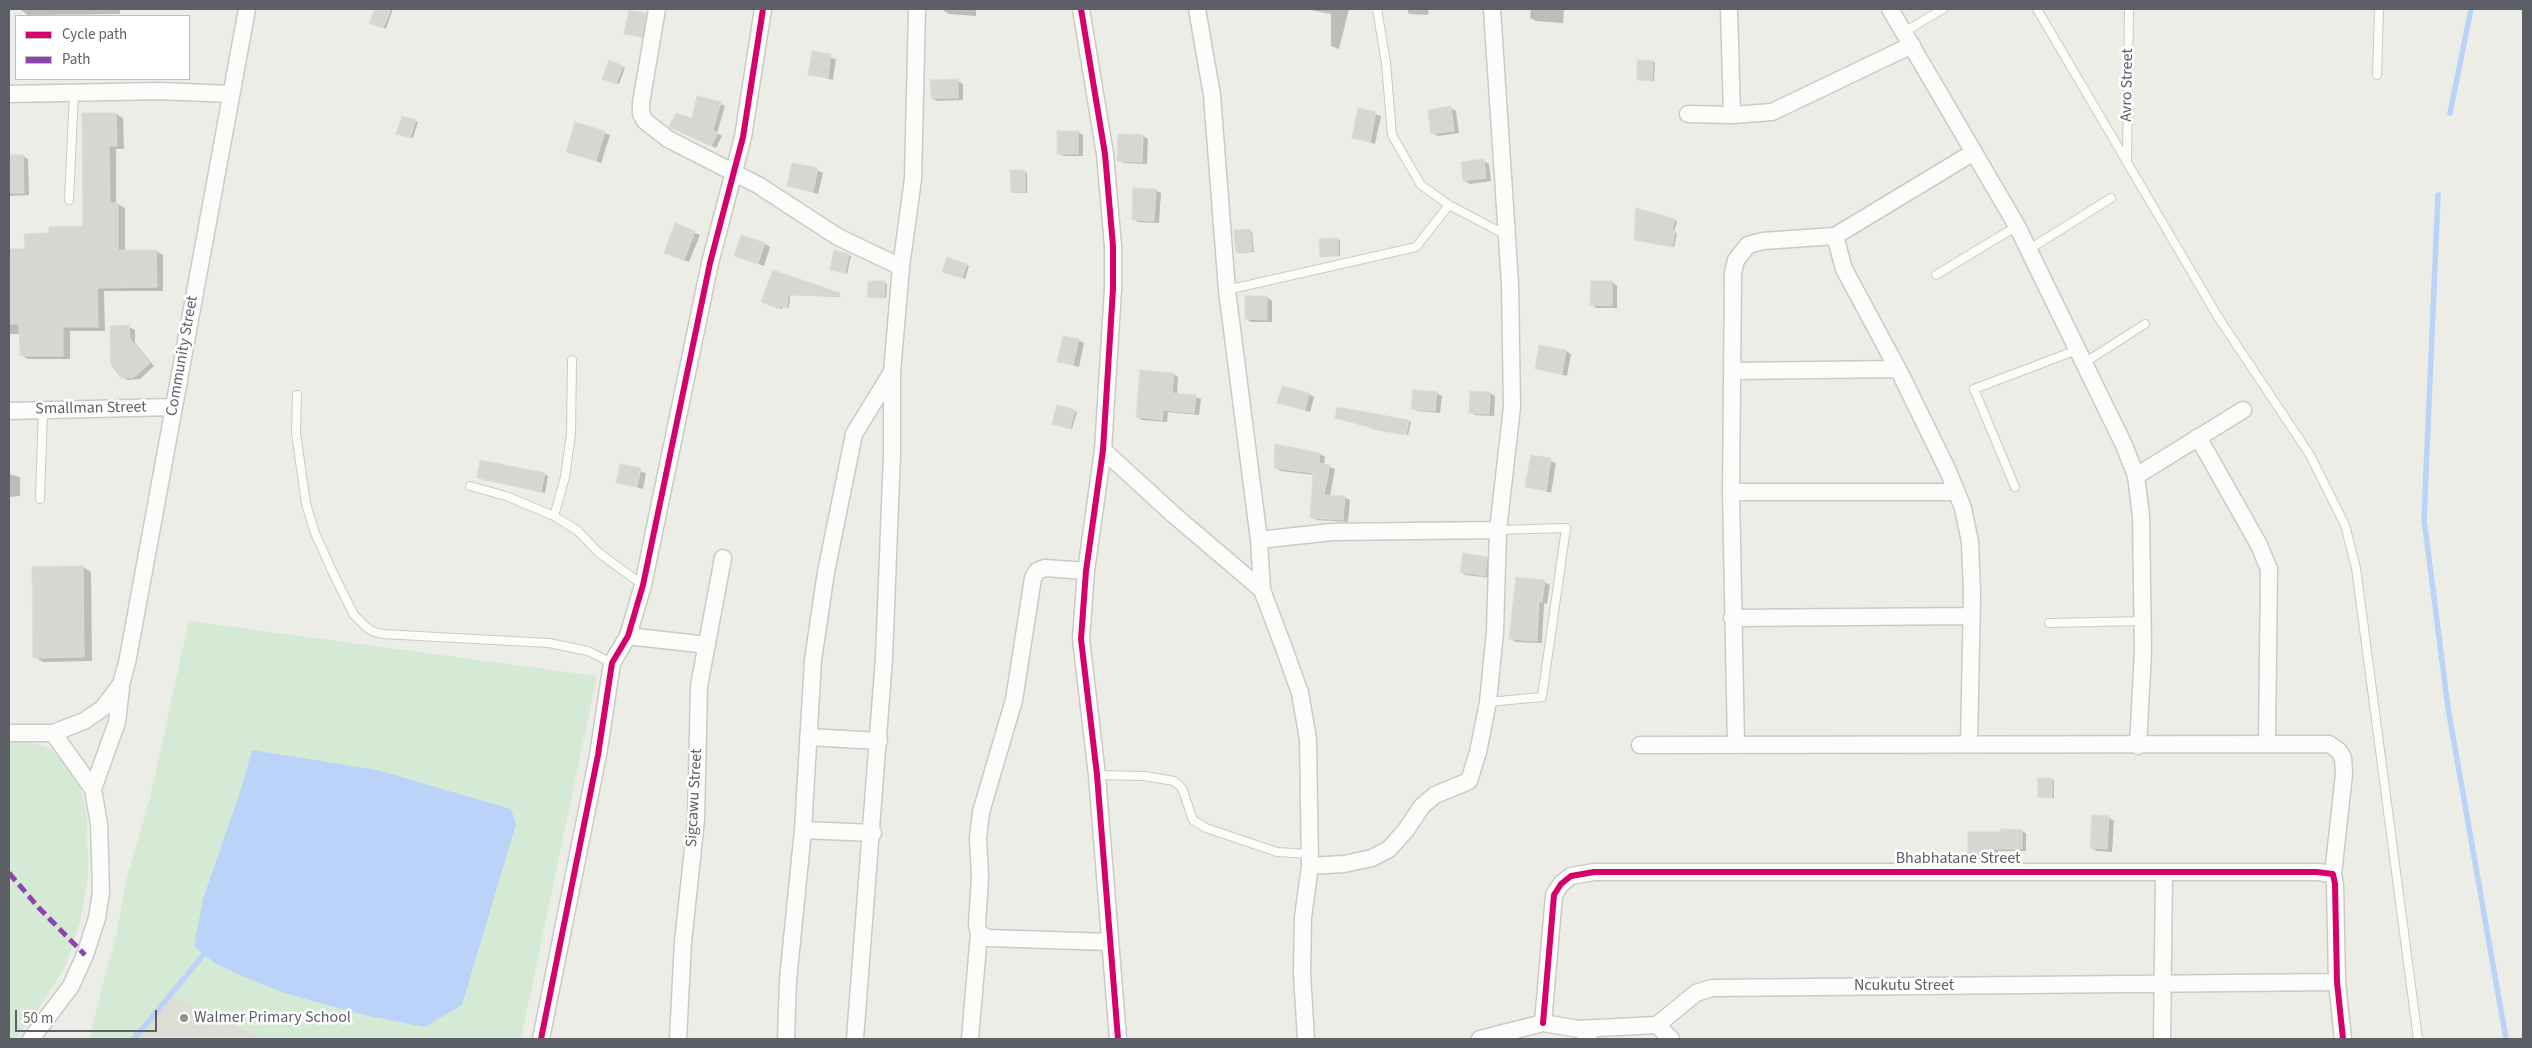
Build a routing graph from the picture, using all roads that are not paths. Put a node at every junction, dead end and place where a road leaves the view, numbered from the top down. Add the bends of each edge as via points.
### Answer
1 (247, 9) edge
2 (657, 9) edge
3 (763, 9) edge
4 (917, 9) edge
5 (1081, 9) edge
6 (1197, 9) edge
7 (1377, 9) edge
8 (1492, 9) edge
9 (1729, 9) edge
10 (1890, 9) edge
11 (1943, 9) edge
12 (2037, 9) edge
13 (2129, 9) edge
14 (2379, 9) edge
15 (1908, 39) junction
16 (2377, 75) dead end
17 (74, 93) junction
18 (9, 94) edge
19 (230, 94) junction
20 (1688, 114) dead end
21 (1732, 115) junction
22 (1974, 152) junction
23 (2127, 162) junction
24 (734, 173) junction
25 (2110, 198) dead end
26 (69, 200) dead end
27 (1449, 205) junction
28 (2017, 226) junction
29 (1508, 236) junction
30 (1835, 236) junction
31 (2028, 250) junction
32 (902, 267) junction
33 (1936, 275) dead end
34 (1228, 290) junction
35 (2146, 324) dead end
36 (2080, 356) junction
37 (572, 360) dead end
38 (1898, 369) junction
39 (1732, 371) junction
40 (892, 372) junction
41 (297, 396) dead end
42 (173, 407) junction
43 (43, 410) junction
44 (2243, 410) dead end
45 (9, 411) edge
46 (2198, 437) junction
47 (1103, 450) junction
48 (2136, 476) junction
49 (470, 486) dead end
50 (2015, 487) dead end
51 (1731, 492) junction
52 (1956, 492) junction
53 (40, 499) dead end
54 (554, 516) junction
55 (1498, 530) junction
56 (1259, 540) junction
57 (723, 558) dead end
58 (1086, 570) junction
59 (643, 585) junction
60 (1262, 590) junction
61 (1972, 616) junction
62 (1732, 618) junction
63 (2143, 621) junction
64 (2049, 623) dead end
65 (628, 636) junction
66 (707, 645) junction
67 (612, 663) junction
68 (121, 684) junction
69 (1488, 702) junction
70 (9, 733) edge
71 (53, 733) junction
72 (808, 737) junction
73 (880, 741) junction
74 (2267, 743) junction
75 (1969, 744) junction
76 (1640, 745) dead end
77 (1736, 745) junction
78 (2138, 746) junction
79 (1097, 775) junction
80 (93, 788) junction
81 (803, 830) junction
82 (873, 833) junction
83 (1310, 860) junction
84 (2164, 873) junction
85 (2333, 874) junction
86 (979, 933) junction
87 (1110, 942) junction
88 (2336, 982) junction
89 (2163, 986) junction
90 (1543, 1023) junction
91 (1657, 1025) junction
92 (1579, 1029) junction
93 (31, 1039) edge
94 (541, 1039) edge
95 (678, 1039) edge
96 (786, 1039) edge
97 (855, 1039) edge
98 (970, 1039) edge
99 (1118, 1039) edge
100 (1306, 1039) edge
101 (1480, 1039) edge
102 (1596, 1039) edge
103 (1671, 1039) edge
104 (2162, 1039) edge
105 (2343, 1039) edge
106 (2418, 1039) edge

1 - 19 street, Community Street
2 - 24 street via 641,114 653,129 668,139
3 - 24 street via 743,137
4 - 32 street via 913,179
5 - 47 street via 1105,154 1113,246
6 - 34 street via 1212,95
7 - 27 lane via 1386,63 1392,136 1420,186
8 - 29 street
9 - 21 street
10 - 15 street
11 - 15 lane
12 - 23 lane
13 - 23 lane, Avro Street
14 - 16 lane
15 - 21 street via 1772,112
15 - 22 street
17 - 18 street
17 - 19 street via 160,91
17 - 26 lane
19 - 42 street, Community Street
20 - 21 street
22 - 28 street
22 - 30 street
23 - 106 lane via 2218,317 2310,455 2345,526 2356,568
24 - 32 street via 838,237
24 - 59 street via 710,263
25 - 31 lane
27 - 29 lane
27 - 34 lane via 1416,247
28 - 31 street
28 - 33 lane
29 - 55 street via 1512,407
30 - 38 street via 1844,269
30 - 39 street via 1763,241 1748,245 1741,252 1733,273
31 - 36 street
32 - 40 street
34 - 56 street
35 - 36 lane
36 - 48 street
36 - 50 lane via 1974,389
37 - 54 lane via 571,434 565,477
38 - 39 street
38 - 52 street
39 - 51 street
40 - 72 street via 854,434 814,650
40 - 73 street via 890,525
41 - 67 lane via 296,432 306,504 333,573 354,615 365,626 382,634 549,643 588,652
42 - 43 street, Smallman Street
42 - 68 street, Community Street via 128,663
43 - 45 street, Smallman Street
43 - 53 lane
44 - 46 street
46 - 48 street
46 - 74 street via 2259,545 2269,569
47 - 58 street
47 - 60 street via 1174,516
48 - 63 street via 2141,516
49 - 54 lane via 506,496
51 - 52 street
51 - 62 street
52 - 61 street via 1970,542
54 - 59 lane via 578,531 598,553
55 - 56 street via 1332,532
55 - 69 street via 1495,632
55 - 69 lane via 1566,528 1542,697
56 - 60 street
57 - 66 street, Sigcawu Street
58 - 79 street via 1081,639
58 - 86 street via 1044,568 1033,578 1014,700 981,812 978,838
59 - 65 street
60 - 83 street via 1300,693 1308,739
61 - 62 street
61 - 75 street
62 - 77 street
63 - 64 lane
63 - 78 street
65 - 66 street
65 - 67 street
66 - 95 street, Sigcawu Street via 699,686 696,820 683,942
67 - 94 street via 598,755
68 - 71 street, Community Street via 111,700 94,716
68 - 80 street via 117,722
69 - 83 street via 1469,781 1435,795 1422,806 1390,849 1372,858 1353,862
70 - 71 street
71 - 80 street
72 - 73 street
72 - 81 street
73 - 82 street
74 - 78 street
74 - 85 street via 2329,744 2343,758
75 - 77 street
75 - 78 street
76 - 77 street
79 - 83 lane via 1135,775 1174,781 1182,788 1192,820 1276,852
79 - 87 street
80 - 93 street via 99,824 101,871 97,918 71,986
81 - 82 street
81 - 96 street via 788,980
82 - 97 street
83 - 100 street via 1302,927
84 - 85 street, Bhabhatane Street
84 - 89 street
84 - 90 street, Bhabhatane Street via 1594,872 1571,876 1554,895
85 - 88 street via 2337,896
86 - 87 street via 988,938
86 - 98 street
87 - 99 street
88 - 89 street, Ncukutu Street
88 - 105 street
89 - 91 street, Ncukutu Street via 1712,988 1696,993
89 - 104 street
90 - 92 street
90 - 101 street
91 - 92 street
91 - 103 street
92 - 102 street

